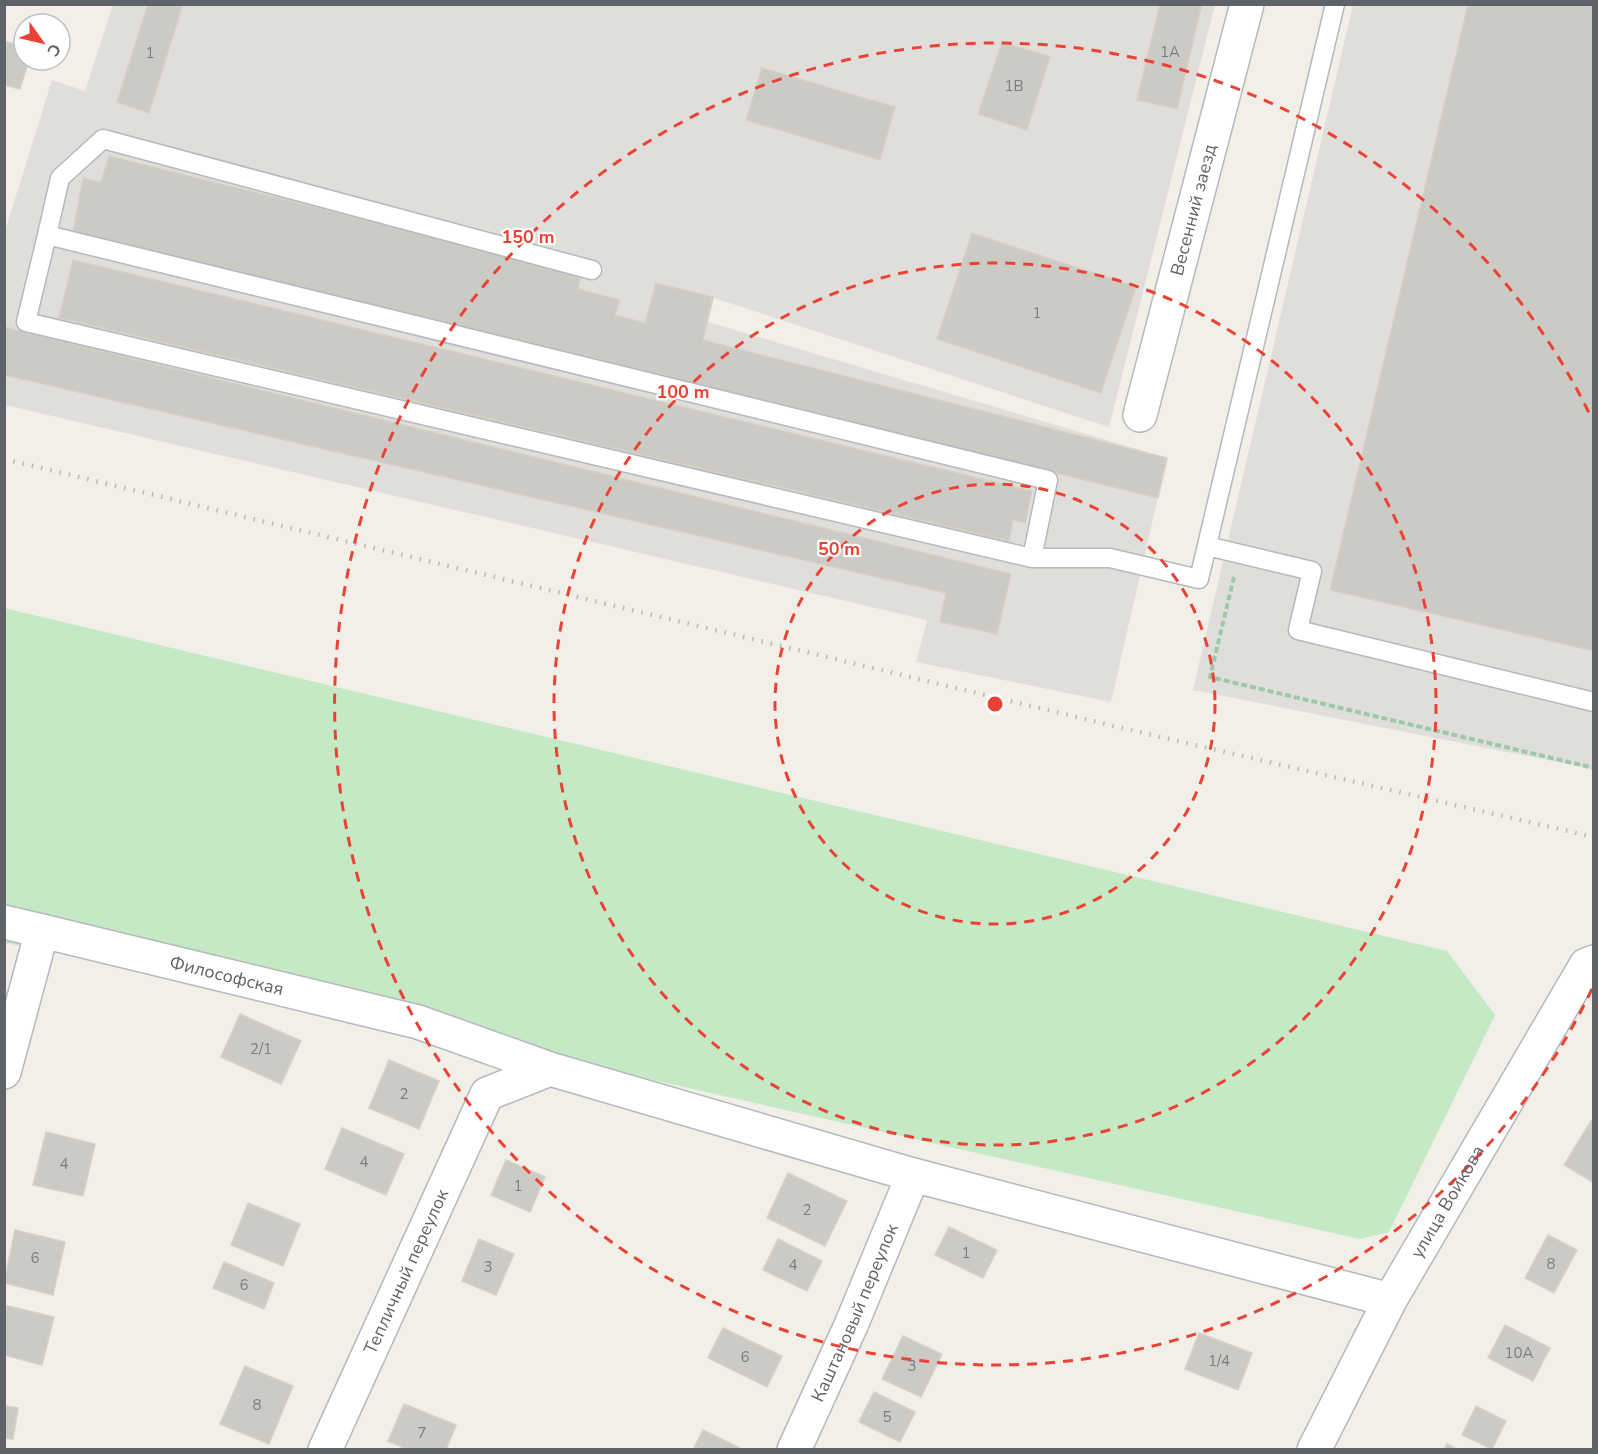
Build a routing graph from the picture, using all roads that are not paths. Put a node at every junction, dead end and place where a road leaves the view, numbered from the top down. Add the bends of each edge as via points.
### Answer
1 (1247, 4) edge
2 (1335, 4) edge
3 (47, 235) junction
4 (592, 270) dead end
5 (1140, 415) dead end
6 (1207, 546) junction
7 (1032, 558) junction
8 (1593, 702) edge
9 (4, 922) edge
10 (42, 931) junction
11 (1593, 962) edge
12 (550, 1069) junction
13 (4, 1072) edge
14 (913, 1175) junction
15 (1390, 1300) junction
16 (325, 1449) edge
17 (794, 1449) edge
18 (1314, 1449) edge

1 - 5 street, Весенний заезд
2 - 6 lane
3 - 4 lane via 60,178 103,139
3 - 7 lane via 1048,480
3 - 7 lane via 26,322
6 - 7 lane via 1199,579 1110,558
6 - 8 lane via 1312,571 1298,630
9 - 10 street, Философская
10 - 12 street, Философская via 418,1022
10 - 13 street
11 - 15 street, улица Войкова via 1586,965
12 - 14 street, Философская
12 - 16 street, Тепличный переулок via 487,1094
14 - 15 street, Философская
14 - 17 street, Каштановый переулок via 852,1323
15 - 18 street, улица Войкова

